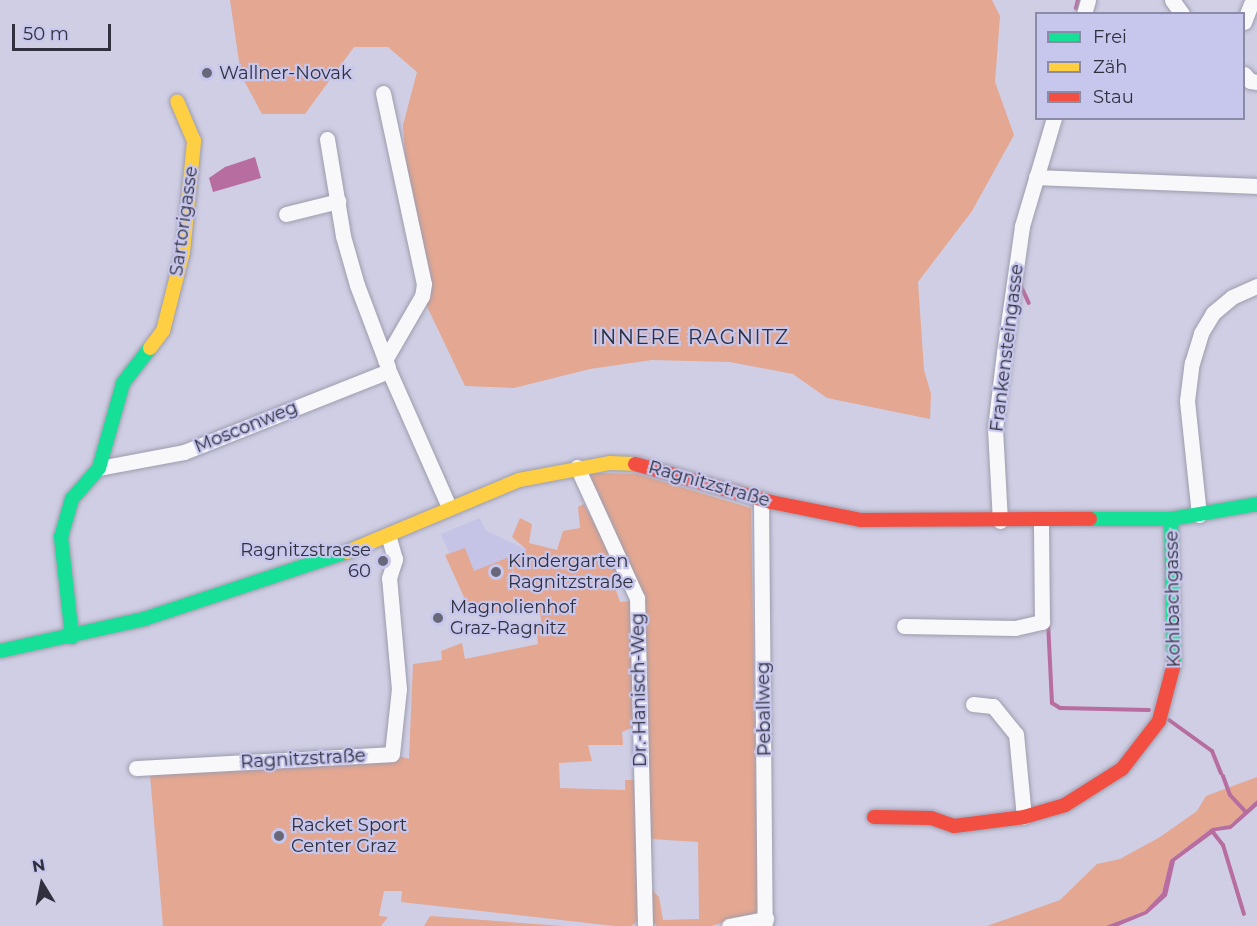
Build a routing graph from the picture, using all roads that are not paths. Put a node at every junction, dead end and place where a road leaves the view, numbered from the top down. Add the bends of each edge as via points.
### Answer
1 (1251, 4) dead end
2 (1245, 19) edge
3 (383, 93) dead end
4 (177, 101) dead end
5 (1053, 120) edge
6 (327, 139) dead end
7 (1036, 177) junction
8 (1257, 186) edge
9 (338, 201) junction
10 (286, 214) dead end
11 (1257, 286) edge
12 (387, 365) junction
13 (577, 467) junction
14 (99, 468) junction
15 (761, 499) junction
16 (1257, 504) edge
17 (449, 507) junction
18 (1199, 515) junction
19 (1172, 519) junction
20 (1000, 521) junction
21 (1041, 522) junction
22 (388, 535) junction
23 (904, 626) dead end
24 (72, 637) junction
25 (0, 651) edge
26 (974, 704) dead end
27 (136, 768) dead end
28 (874, 817) dead end
29 (1024, 818) junction
30 (765, 922) edge
31 (645, 926) edge
32 (729, 926) edge

1 - 2 street
3 - 12 street via 424,284 422,296
4 - 14 main road, Sartorigasse via 194,141 183,252 164,330 123,382
5 - 7 street, Frankensteingasse
6 - 9 street
7 - 8 street
7 - 20 street, Frankensteingasse via 1022,226 995,428
9 - 10 street
9 - 12 street via 357,285
11 - 18 street via 1233,297 1213,313 1201,333 1192,363 1187,401
12 - 14 street, Mosconweg via 184,452
12 - 17 street
13 - 15 main road, Ragnitzstraße via 644,464
13 - 17 main road, Ragnitzstraße via 519,480
13 - 31 street, Dr.-Hanisch-Weg via 637,598
14 - 24 main road, Sartorigasse via 72,500 61,537
15 - 20 main road, Ragnitzstraße via 861,520
15 - 30 street, Peballweg
16 - 18 main road, Ragnitzstraße
17 - 22 main road, Ragnitzstraße
18 - 19 main road, Ragnitzstraße
19 - 21 main road, Ragnitzstraße
19 - 29 main road, Kohlbachgasse via 1176,656 1171,688 1159,721 1133,758 1106,782 1065,805
20 - 21 main road, Ragnitzstraße
21 - 23 street via 1042,622 1015,628
22 - 24 main road, Ragnitzstraße via 284,576
22 - 27 street, Ragnitzstraße via 395,560 389,578 399,688 392,754
24 - 25 main road, Ragnitzstraße
26 - 29 street via 993,706 1016,734
28 - 29 main road, Kohlbachgasse via 931,818 954,826
30 - 32 street

